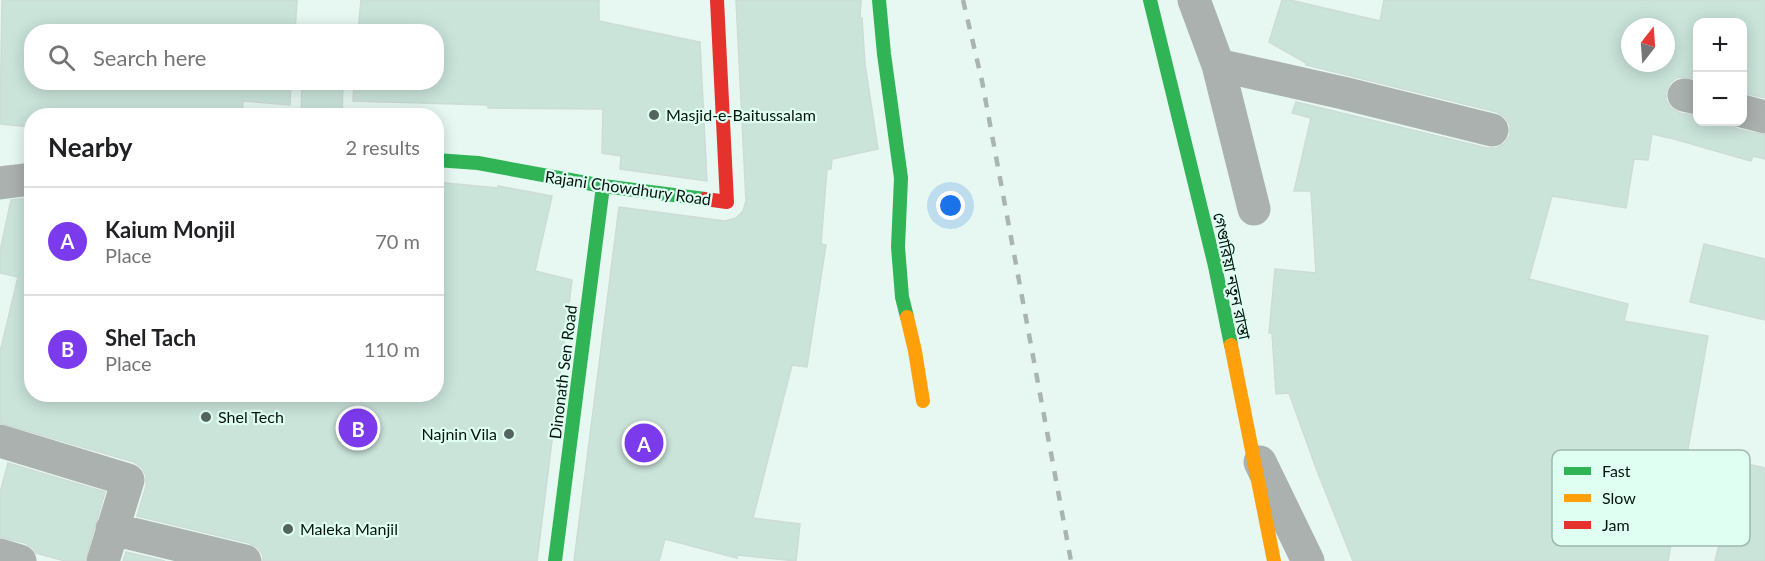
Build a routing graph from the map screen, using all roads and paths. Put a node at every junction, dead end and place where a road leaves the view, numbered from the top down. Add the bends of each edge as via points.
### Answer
1 (717, 0) edge
2 (879, 0) edge
3 (1149, 0) edge
4 (1194, 0) edge
5 (1218, 65) junction
6 (1747, 112) edge
7 (1765, 117) edge
8 (1492, 130) dead end
9 (444, 161) edge
10 (24, 180) edge
11 (0, 183) edge
12 (603, 186) junction
13 (1254, 209) dead end
14 (923, 401) dead end
15 (0, 441) edge
16 (1250, 442) junction
17 (112, 529) junction
18 (0, 555) edge
19 (20, 561) edge
20 (103, 561) edge
21 (245, 561) edge
22 (555, 561) edge
23 (1274, 561) edge
24 (1308, 561) edge

1 - 12 street, Rajani Chowdhury Road via 727,202
2 - 14 street via 901,178 898,247 902,297
3 - 16 street, গেণ্ডারিয়া নতুন রাস্তা via 1215,266
4 - 5 street
5 - 8 street
5 - 13 street
6 - 7 street
9 - 12 street, Rajani Chowdhury Road
10 - 11 street
12 - 22 street, Dinonath Sen Road
15 - 17 street via 128,480
16 - 23 street, গেণ্ডারিয়া নতুন রাস্তা
16 - 24 street
17 - 20 street
17 - 21 street
18 - 19 street

